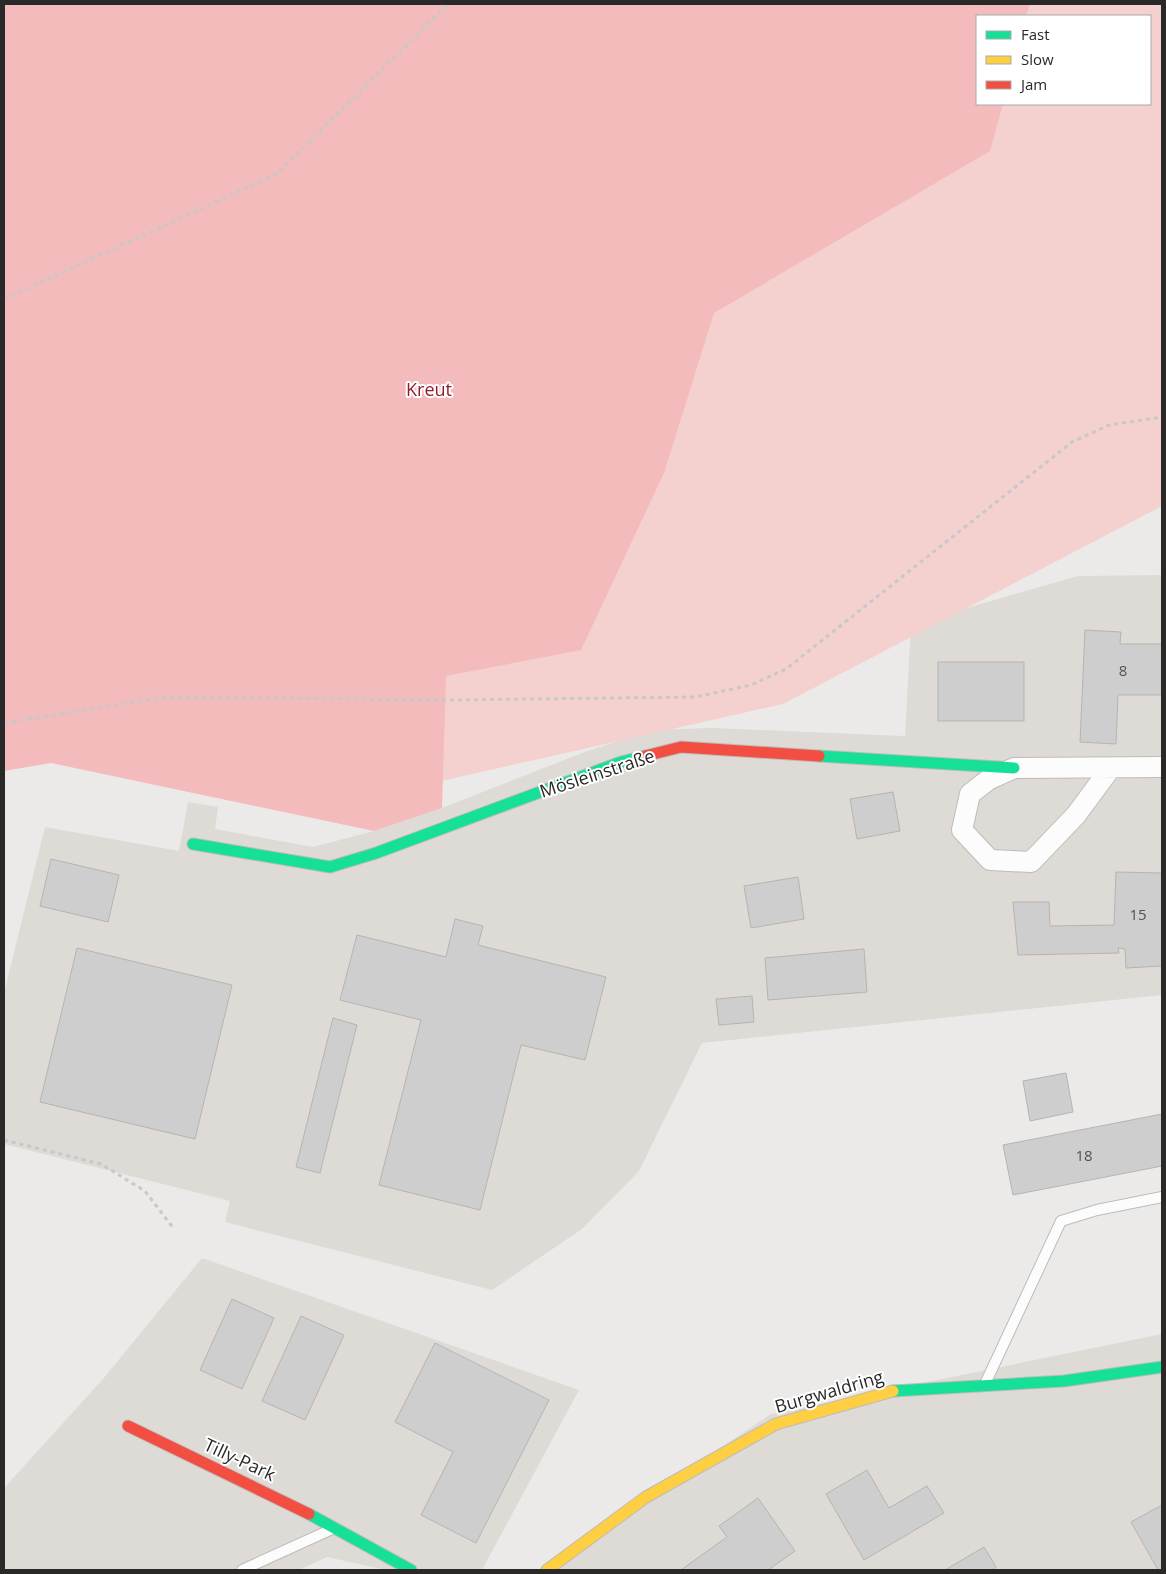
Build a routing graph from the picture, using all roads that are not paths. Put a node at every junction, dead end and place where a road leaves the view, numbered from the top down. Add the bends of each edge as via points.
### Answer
1 (1162, 767) edge
2 (1014, 768) junction
3 (1110, 769) junction
4 (193, 844) dead end
5 (1162, 1197) edge
6 (1162, 1367) edge
7 (985, 1385) junction
8 (128, 1426) dead end
9 (335, 1527) junction
10 (242, 1570) edge
11 (411, 1570) edge
12 (547, 1570) edge

1 - 3 street, Mösleinstraße
2 - 3 street, Mösleinstraße
2 - 3 street, Mösleinstraße via 988,780 970,794 962,830 990,860 1031,862 1076,815
2 - 4 street, Mösleinstraße via 681,747 621,762 330,867
5 - 7 lane via 1061,1221
6 - 7 street, Burgwaldring via 1064,1381
7 - 12 street, Burgwaldring via 887,1391 776,1424 646,1497
8 - 9 street, Tilly-Park
9 - 10 lane
9 - 11 street, Tilly-Park

